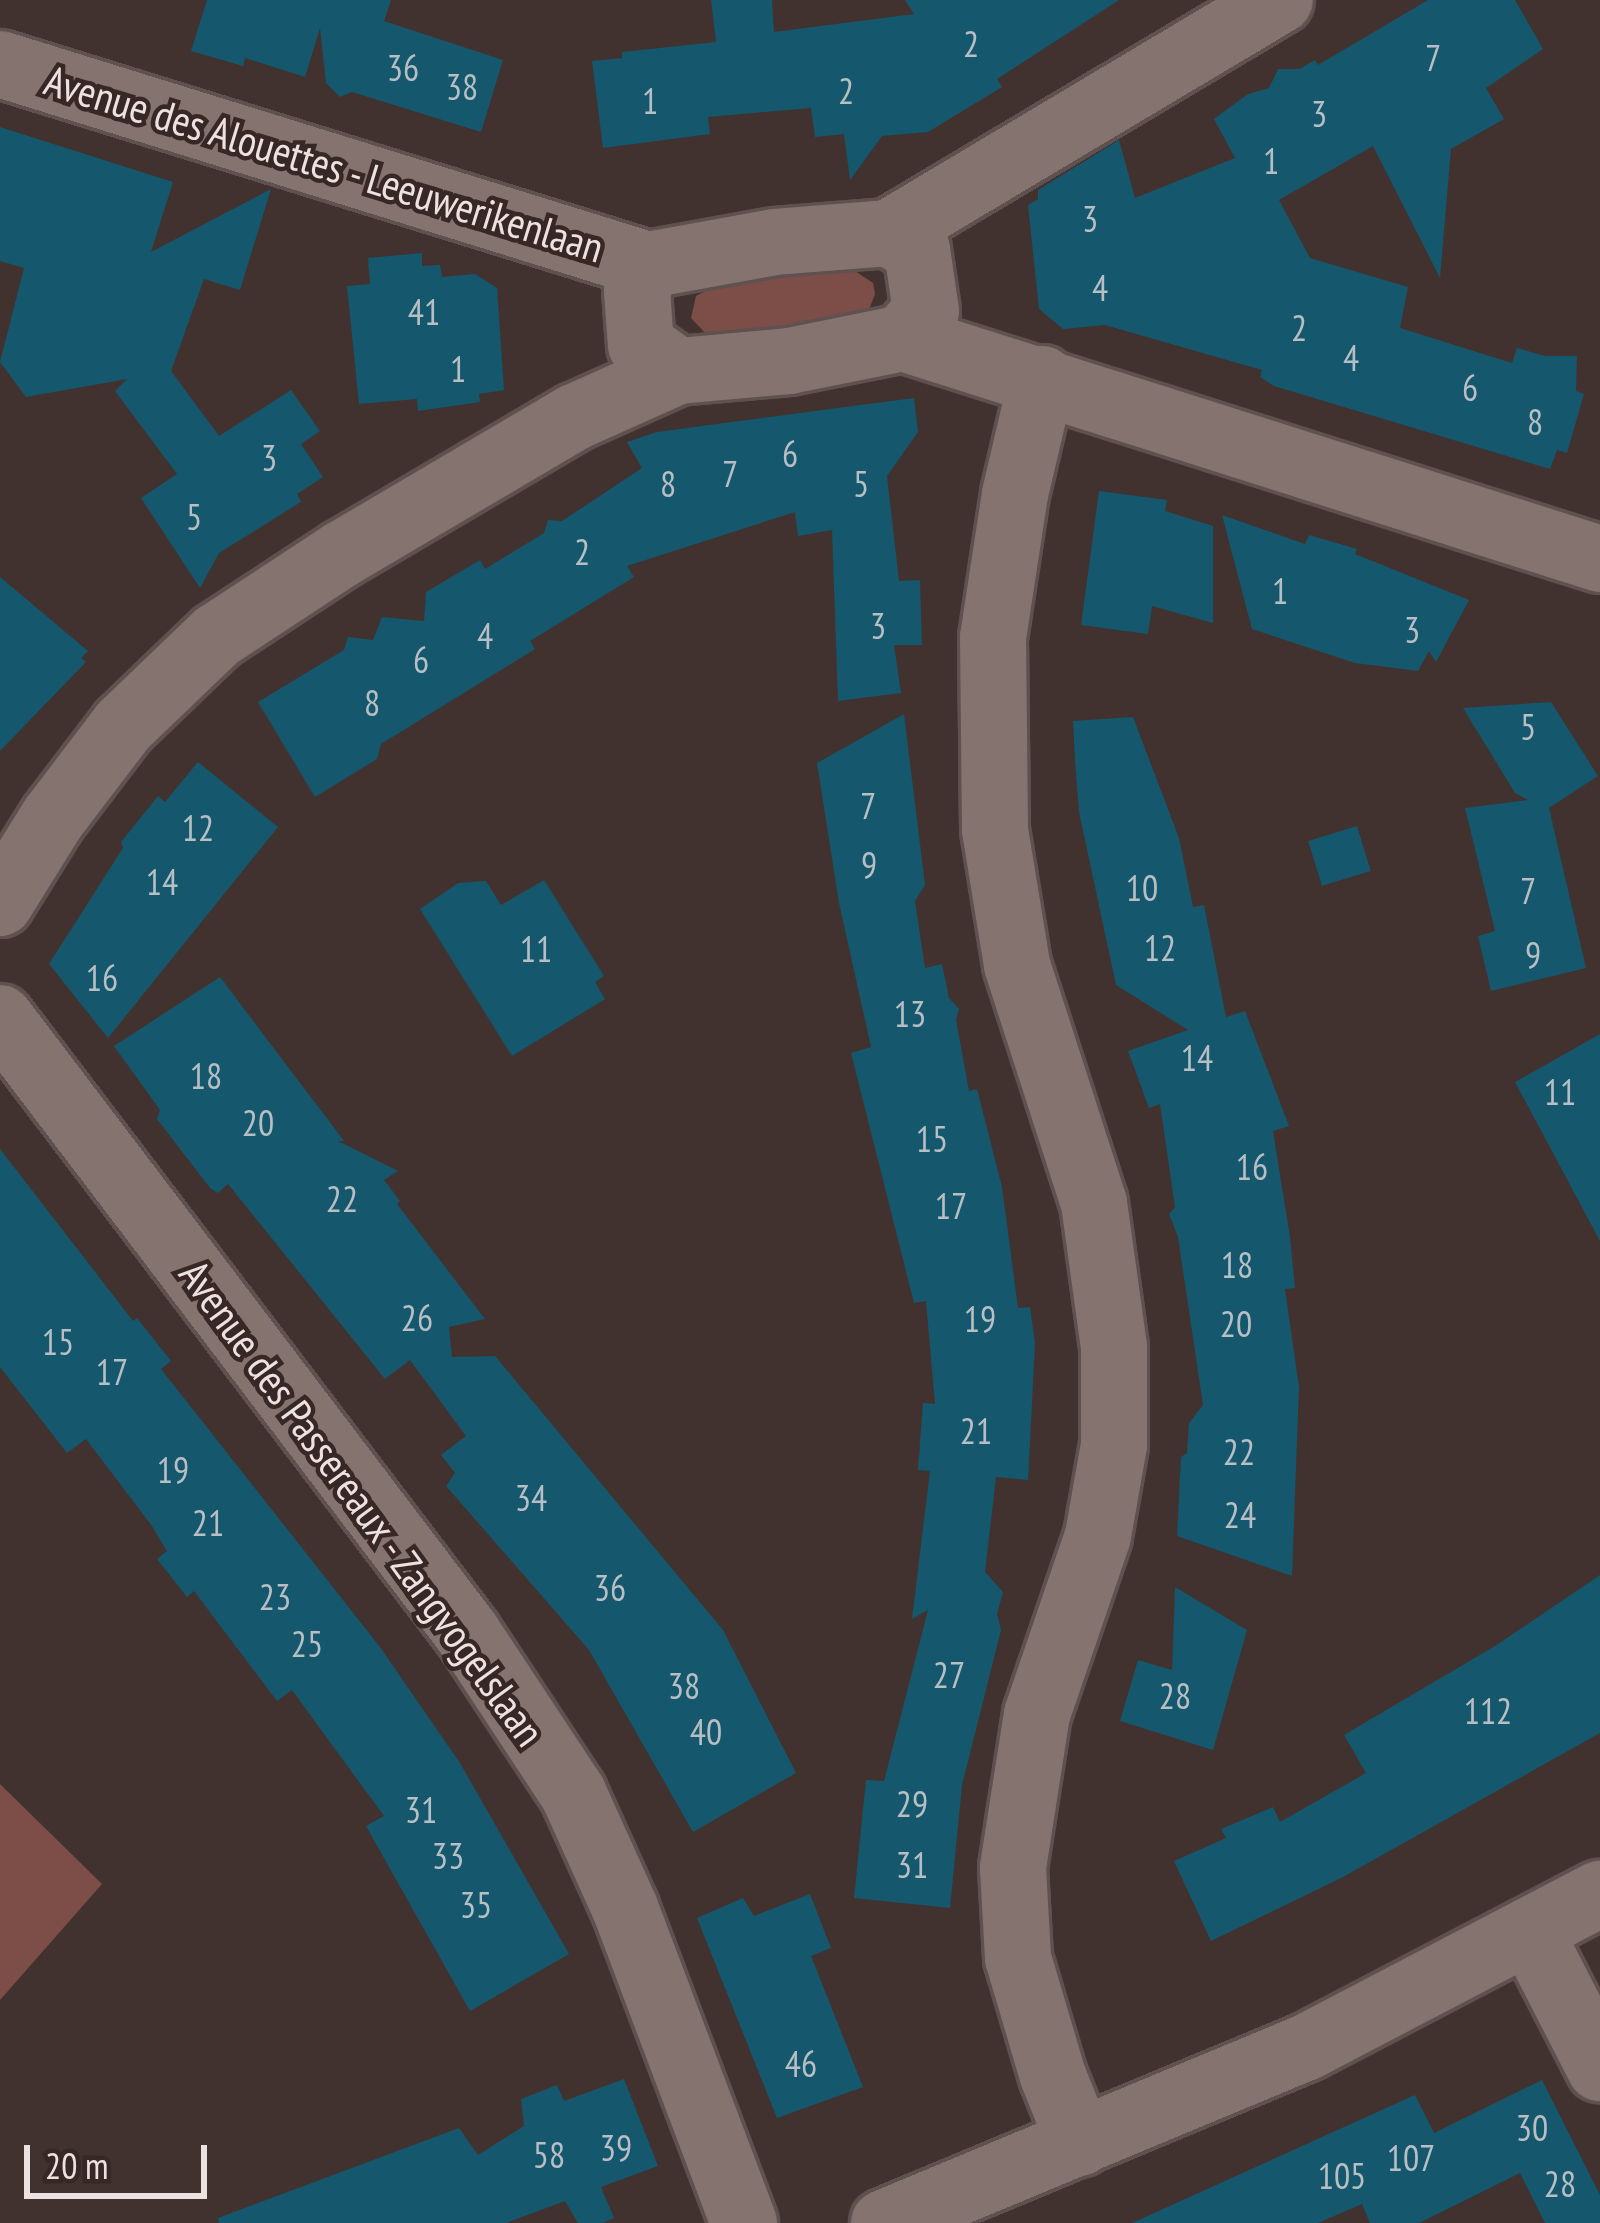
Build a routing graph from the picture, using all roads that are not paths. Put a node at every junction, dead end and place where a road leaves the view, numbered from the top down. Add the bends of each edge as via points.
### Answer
1 (1280, 0) edge
2 (0, 64) edge
3 (889, 233) junction
4 (648, 265) junction
5 (903, 338) junction
6 (679, 370) junction
7 (1042, 379) junction
8 (1600, 559) edge
9 (0, 903) edge
10 (0, 1018) edge
11 (1600, 1894) edge
12 (1532, 1934) junction
13 (1600, 2068) edge
14 (1080, 2143) junction
15 (744, 2223) edge
16 (884, 2223) edge

1 - 3 street
2 - 4 street, Avenue des Alouettes - Leeuwerikenlaan
3 - 4 street via 775,242
3 - 5 street via 917,250 926,310
4 - 6 street via 637,291 641,345
5 - 6 street via 789,362
5 - 7 street
6 - 9 street via 575,417 217,636 123,726
7 - 8 street
7 - 14 street via 993,638 994,830 1016,965 1097,1220 1114,1347 1114,1445 1098,1536 1037,1714 1013,1868 1018,1958
10 - 15 street, Avenue des Passereaux - Zangvogelslaan via 468,1634 573,1793 625,1907
11 - 12 street
12 - 13 street
12 - 14 street via 1307,2047
14 - 16 street

